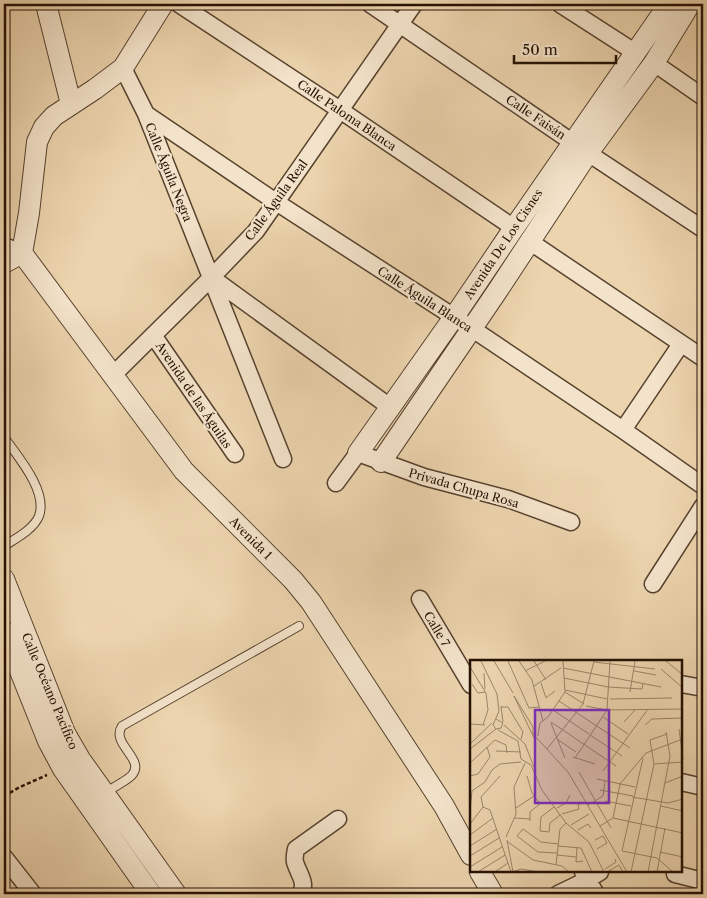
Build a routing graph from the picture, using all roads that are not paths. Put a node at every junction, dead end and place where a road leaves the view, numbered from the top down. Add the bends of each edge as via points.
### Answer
1 (46, 4) edge
2 (163, 4) edge
3 (179, 4) edge
4 (370, 4) edge
5 (414, 4) edge
6 (560, 4) edge
7 (669, 4) edge
8 (690, 4) edge
9 (400, 24) junction
10 (636, 53) junction
11 (654, 63) junction
12 (123, 68) junction
13 (703, 96) edge
14 (71, 104) junction
15 (340, 110) junction
16 (146, 114) junction
17 (581, 148) junction
18 (276, 202) junction
19 (514, 228) junction
20 (703, 229) edge
21 (529, 241) junction
22 (13, 250) edge
23 (4, 263) edge
24 (211, 278) junction
25 (454, 317) junction
26 (471, 328) junction
27 (153, 335) junction
28 (681, 344) junction
29 (703, 358) edge
30 (113, 375) junction
31 (390, 407) junction
32 (623, 430) junction
33 (4, 437) edge
34 (358, 453) junction
35 (235, 454) dead end
36 (284, 459) dead end
37 (381, 462) junction
38 (336, 483) dead end
39 (703, 486) edge
40 (703, 506) edge
41 (571, 522) dead end
42 (4, 546) edge
43 (4, 579) edge
44 (653, 584) dead end
45 (420, 599) dead end
46 (299, 626) dead end
47 (4, 631) edge
48 (470, 683) edge
49 (682, 684) edge
50 (703, 688) edge
51 (682, 782) edge
52 (703, 787) edge
53 (104, 793) junction
54 (338, 819) dead end
55 (129, 828) junction
56 (112, 840) junction
57 (470, 853) edge
58 (4, 857) edge
59 (481, 873) edge
60 (590, 874) edge
61 (675, 874) dead end
62 (703, 881) edge
63 (33, 894) edge
64 (151, 894) edge
65 (176, 894) edge
66 (300, 894) edge
67 (493, 894) edge
68 (558, 894) edge
69 (596, 894) edge

1 - 14 street
2 - 12 street
3 - 15 street, Calle Paloma Blanca
4 - 9 street, Calle Faisán
5 - 9 street, Calle Águila Real
6 - 10 street
7 - 10 street, Avenida De Los Cisnes
8 - 11 street, Avenida De Los Cisnes
9 - 15 street, Calle Águila Real
9 - 17 street, Calle Faisán
10 - 17 street, Avenida De Los Cisnes
11 - 13 street
11 - 17 street, Avenida De Los Cisnes
12 - 14 street
12 - 16 street, Calle Águila Negra
14 - 22 street via 44,127 37,142 29,214
15 - 18 street, Calle Águila Real
15 - 19 street, Calle Paloma Blanca
16 - 18 street, Calle Águila Blanca
16 - 24 street, Calle Águila Negra
17 - 19 street, Avenida De Los Cisnes
17 - 20 street, Calle Faisán
17 - 21 street, Avenida De Los Cisnes
18 - 24 street, Calle Águila Real via 256,231
18 - 25 street, Calle Águila Blanca
19 - 25 street, Avenida De Los Cisnes
21 - 26 street, Avenida De Los Cisnes
21 - 28 street
22 - 23 street
22 - 30 street, Avenida 1
24 - 27 street, Calle Águila Real
24 - 31 street
24 - 36 street, Calle Águila Negra
25 - 26 street, Calle Águila Blanca
25 - 31 street, Avenida De Los Cisnes
26 - 32 street, Calle Águila Blanca
26 - 37 street, Avenida De Los Cisnes
27 - 30 street, Calle Águila Real
27 - 35 street, Avenida de las Águilas
28 - 29 street
28 - 32 street
30 - 57 street, Avenida 1 via 184,471 311,602 444,806
31 - 34 street, Avenida De Los Cisnes
32 - 39 street, Calle Águila Blanca
33 - 42 lane via 34,481 41,500 39,517 30,529
34 - 37 street, Privada Chupa Rosa
34 - 38 street, Avenida De Los Cisnes
37 - 41 street, Privada Chupa Rosa via 508,499
40 - 44 street
43 - 53 street, Calle Océano Pacífico via 66,733
45 - 48 street, Calle 7
46 - 53 lane via 122,726 119,738 135,768 132,776
47 - 56 street, Calle Océano Pacífico via 48,742
49 - 50 street
51 - 52 street
53 - 55 street, Calle Océano Pacífico
54 - 66 street via 296,849 295,862 303,884
55 - 56 street
55 - 65 street, Calle Océano Pacífico
56 - 64 street, Calle Océano Pacífico
58 - 63 street
59 - 67 street
60 - 68 street
60 - 69 street
61 - 62 street

